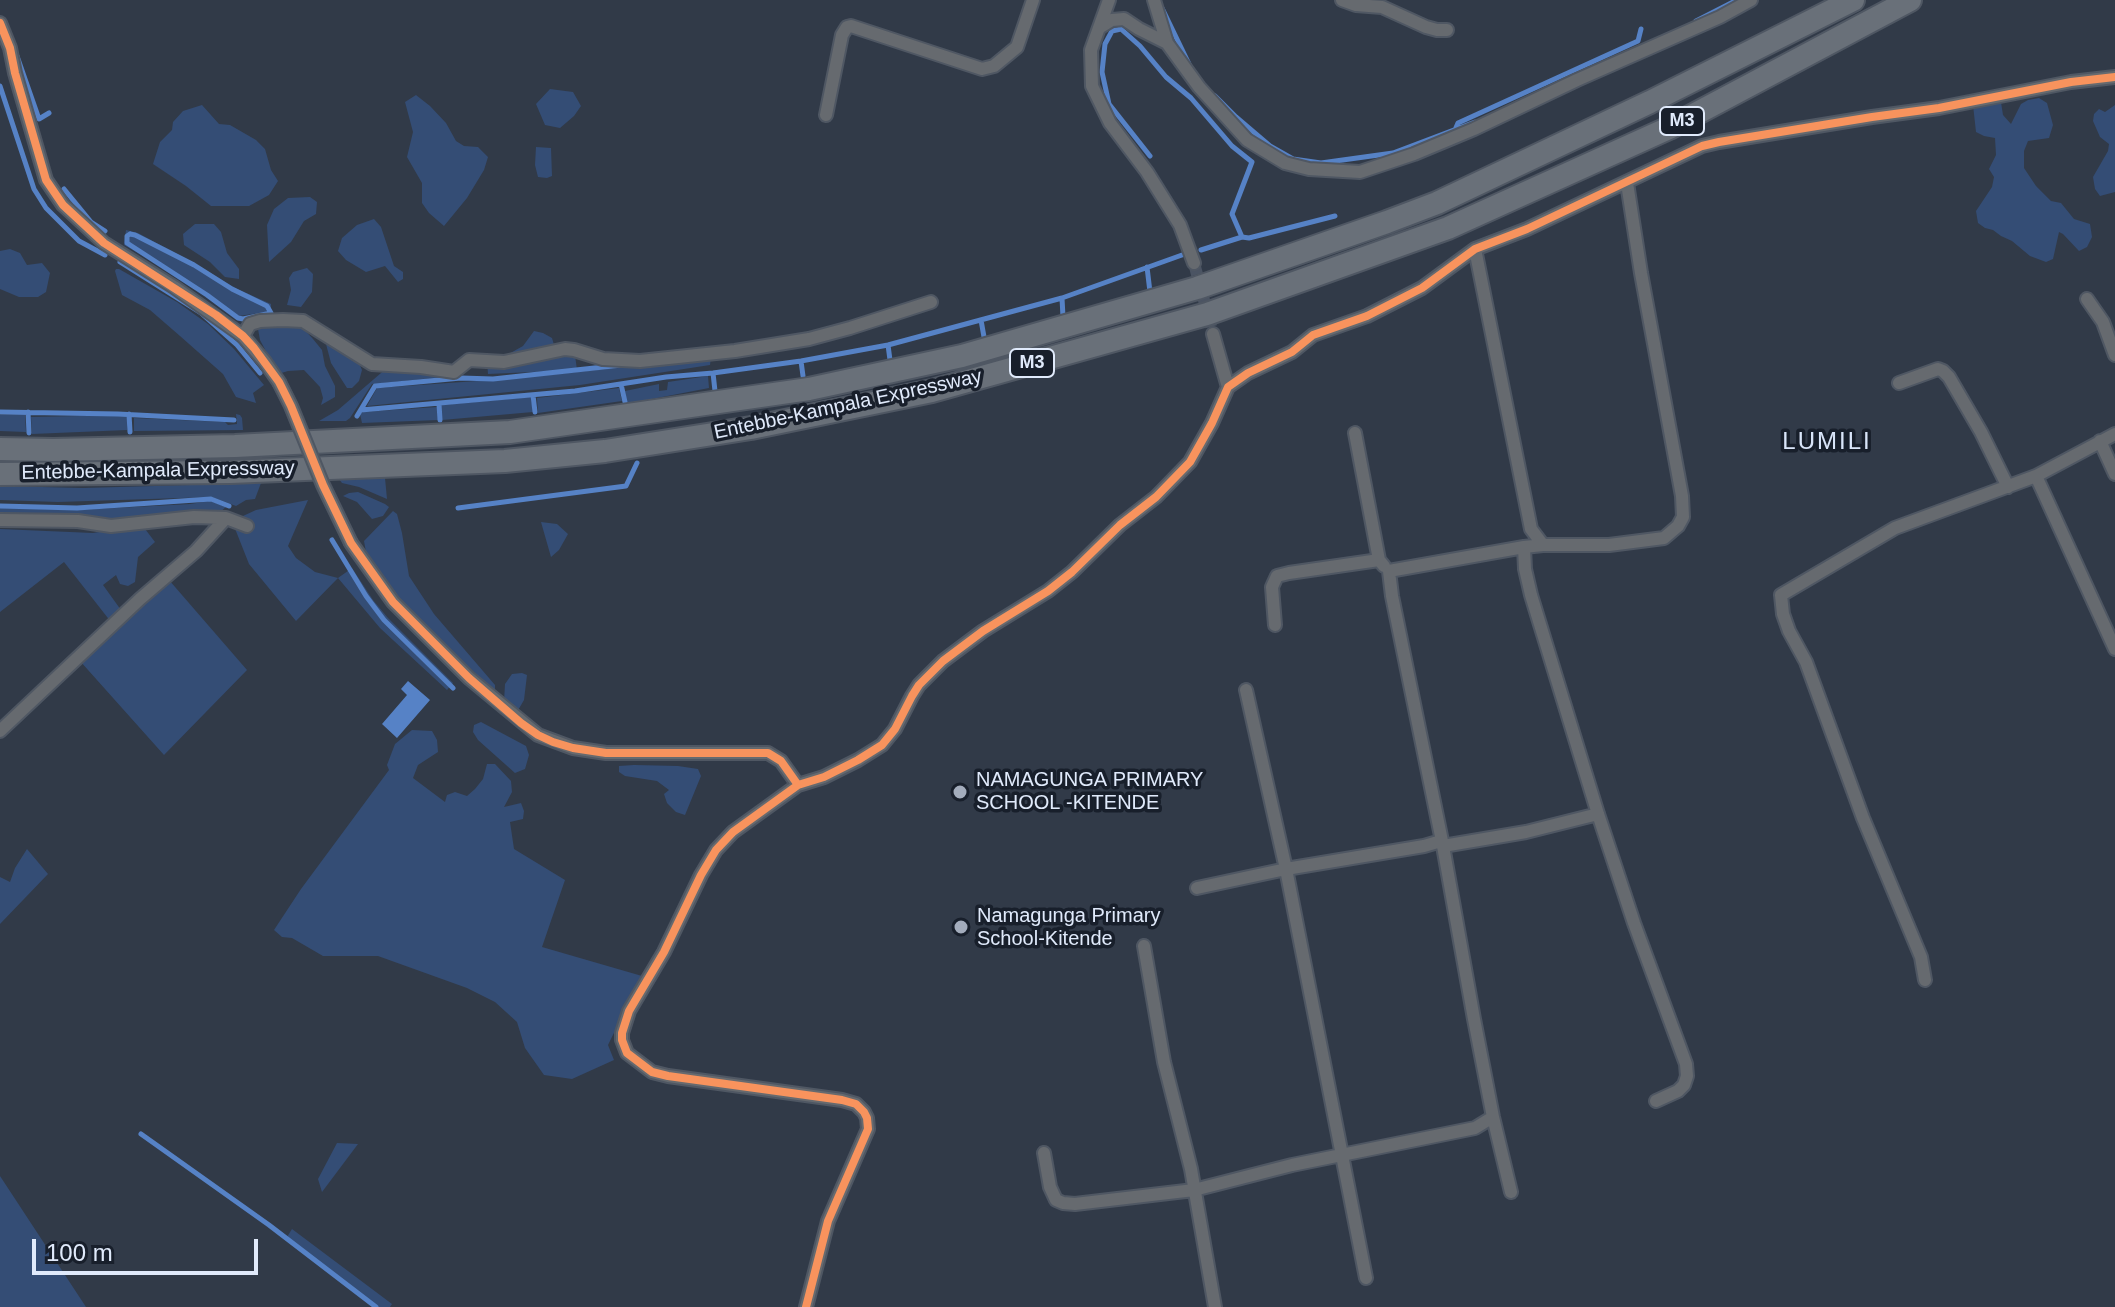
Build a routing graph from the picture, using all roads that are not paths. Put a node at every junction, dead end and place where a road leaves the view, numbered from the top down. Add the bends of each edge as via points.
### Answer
1 (1033, 0) edge
2 (1109, 0) edge
3 (1154, 0) edge
4 (1342, 0) edge
5 (1751, 0) edge
6 (1853, 0) edge
7 (1910, 0) edge
8 (0, 23) edge
9 (1099, 28) junction
10 (1447, 30) dead end
11 (1167, 43) junction
12 (5, 47) edge
13 (2115, 77) edge
14 (826, 115) dead end
15 (1627, 183) junction
16 (1475, 249) junction
17 (1194, 263) tunnel mouth
18 (2087, 299) dead end
19 (931, 302) dead end
20 (1213, 334) tunnel mouth
21 (243, 336) junction
22 (2115, 355) edge
23 (1899, 383) dead end
24 (1228, 387) junction
25 (1355, 433) dead end
26 (2115, 434) edge
27 (2100, 441) junction
28 (0, 449) edge
29 (0, 474) edge
30 (2115, 474) edge
31 (2036, 476) junction
32 (2008, 487) junction
33 (226, 518) junction
34 (0, 520) edge
35 (247, 526) dead end
36 (1543, 545) junction
37 (1524, 547) junction
38 (1379, 560) junction
39 (1389, 571) junction
40 (1275, 625) dead end
41 (2115, 649) edge
42 (1246, 690) dead end
43 (0, 731) edge
44 (798, 785) junction
45 (1598, 814) junction
46 (1442, 843) junction
47 (1286, 869) junction
48 (1197, 888) dead end
49 (1144, 946) dead end
50 (1925, 980) dead end
51 (1656, 1101) dead end
52 (1493, 1117) junction
53 (1044, 1153) dead end
54 (1342, 1155) junction
55 (1194, 1190) junction
56 (1511, 1192) dead end
57 (1366, 1278) dead end
58 (806, 1307) edge
59 (1215, 1307) edge

1 - 14 street via 1017,47 982,69 847,27
2 - 9 street
3 - 11 street
4 - 10 street via 1382,7 1426,27
5 - 11 street via 1474,129 1360,172 1285,163 1247,140
6 - 28 highway, Entebbe-Kampala Expressway / M3 via 1437,203 1197,288 962,356 809,389 510,432 235,446
7 - 29 highway, Entebbe-Kampala Expressway / M3 via 1669,128 1448,228 1207,314 932,391 707,435 505,461
8 - 12 street
9 - 11 street via 1124,19
9 - 17 street via 1091,50 1092,86 1110,123 1180,225
12 - 21 street via 46,180 63,205 104,243
13 - 15 street via 1719,142 1677,156
15 - 16 street
15 - 36 street via 1683,517 1664,538
16 - 24 street via 1422,288 1313,335
16 - 36 street via 1531,529
18 - 22 street via 2103,322
19 - 21 street via 809,339 735,351 640,361 565,349 504,362 469,360 452,372 372,364 303,321 260,321 250,324
20 - 24 street
21 - 44 street, bridge via 279,382 351,543 393,602 469,678 538,735 606,753 768,753 781,761
23 - 32 street via 1943,371
24 - 44 street via 1190,462 1156,497 1048,591 943,661 919,685 882,745
25 - 38 street
26 - 27 street
27 - 30 street
27 - 31 street
31 - 32 street
31 - 41 street
32 - 50 street via 1905,523 1781,595 1789,631 1806,662 1921,957
33 - 34 street via 111,526
33 - 35 street
33 - 43 street
36 - 37 street
37 - 39 street
37 - 45 street via 1531,595
38 - 39 street
38 - 40 street via 1277,576 1272,587
39 - 46 street
42 - 47 street
44 - 58 street via 716,850 622,1033 627,1053 652,1072 842,1100 864,1112 868,1129 828,1221
45 - 46 street via 1526,832
45 - 51 street via 1686,1064 1684,1085
46 - 47 street
46 - 52 street
47 - 48 street
47 - 54 street
49 - 55 street
52 - 54 street via 1475,1128
52 - 56 street
53 - 55 street via 1050,1187 1063,1203
54 - 55 street
54 - 57 street
55 - 59 street

